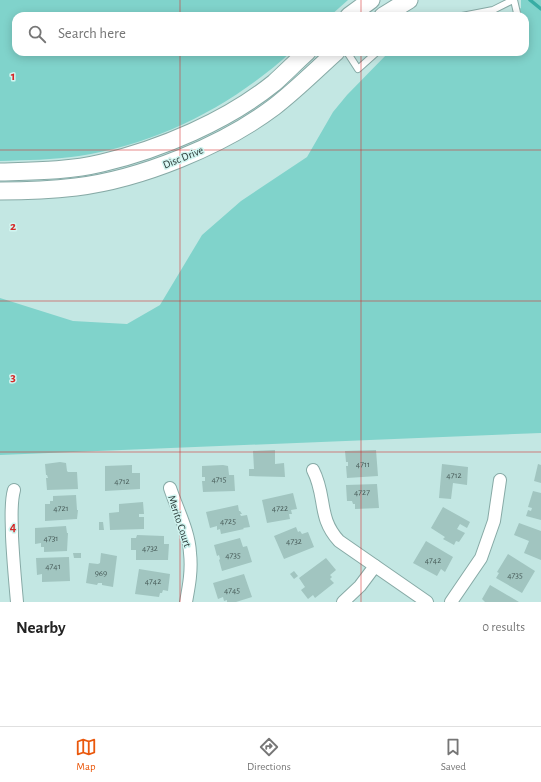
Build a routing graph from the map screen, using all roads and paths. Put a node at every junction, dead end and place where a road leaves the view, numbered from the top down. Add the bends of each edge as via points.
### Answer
1 (372, 0) edge
2 (409, 0) edge
3 (513, 0) edge
4 (355, 12) edge
5 (390, 12) edge
6 (483, 12) edge
7 (517, 12) edge
8 (303, 56) edge
9 (331, 56) edge
10 (350, 56) edge
11 (373, 56) edge
12 (0, 172) edge
13 (0, 191) edge
14 (313, 470) dead end
15 (500, 480) dead end
16 (170, 488) dead end
17 (14, 490) dead end
18 (375, 566) junction
19 (17, 602) edge
20 (186, 602) edge
21 (343, 602) edge
22 (427, 602) edge
23 (451, 602) edge

1 - 4 main road
2 - 5 main road
3 - 6 lane
3 - 7 lane
8 - 12 main road, Disc Drive via 273,83 234,110 161,145 102,164 47,171
9 - 13 main road, Disc Drive via 274,107 231,134 184,158 106,182
10 - 11 lane via 358,69
14 - 18 street via 318,478 327,524 333,534
15 - 23 street via 494,521 481,558
16 - 20 street, Merito Court via 190,552 191,570
17 - 19 street via 12,522
18 - 21 street via 360,586
18 - 22 street

